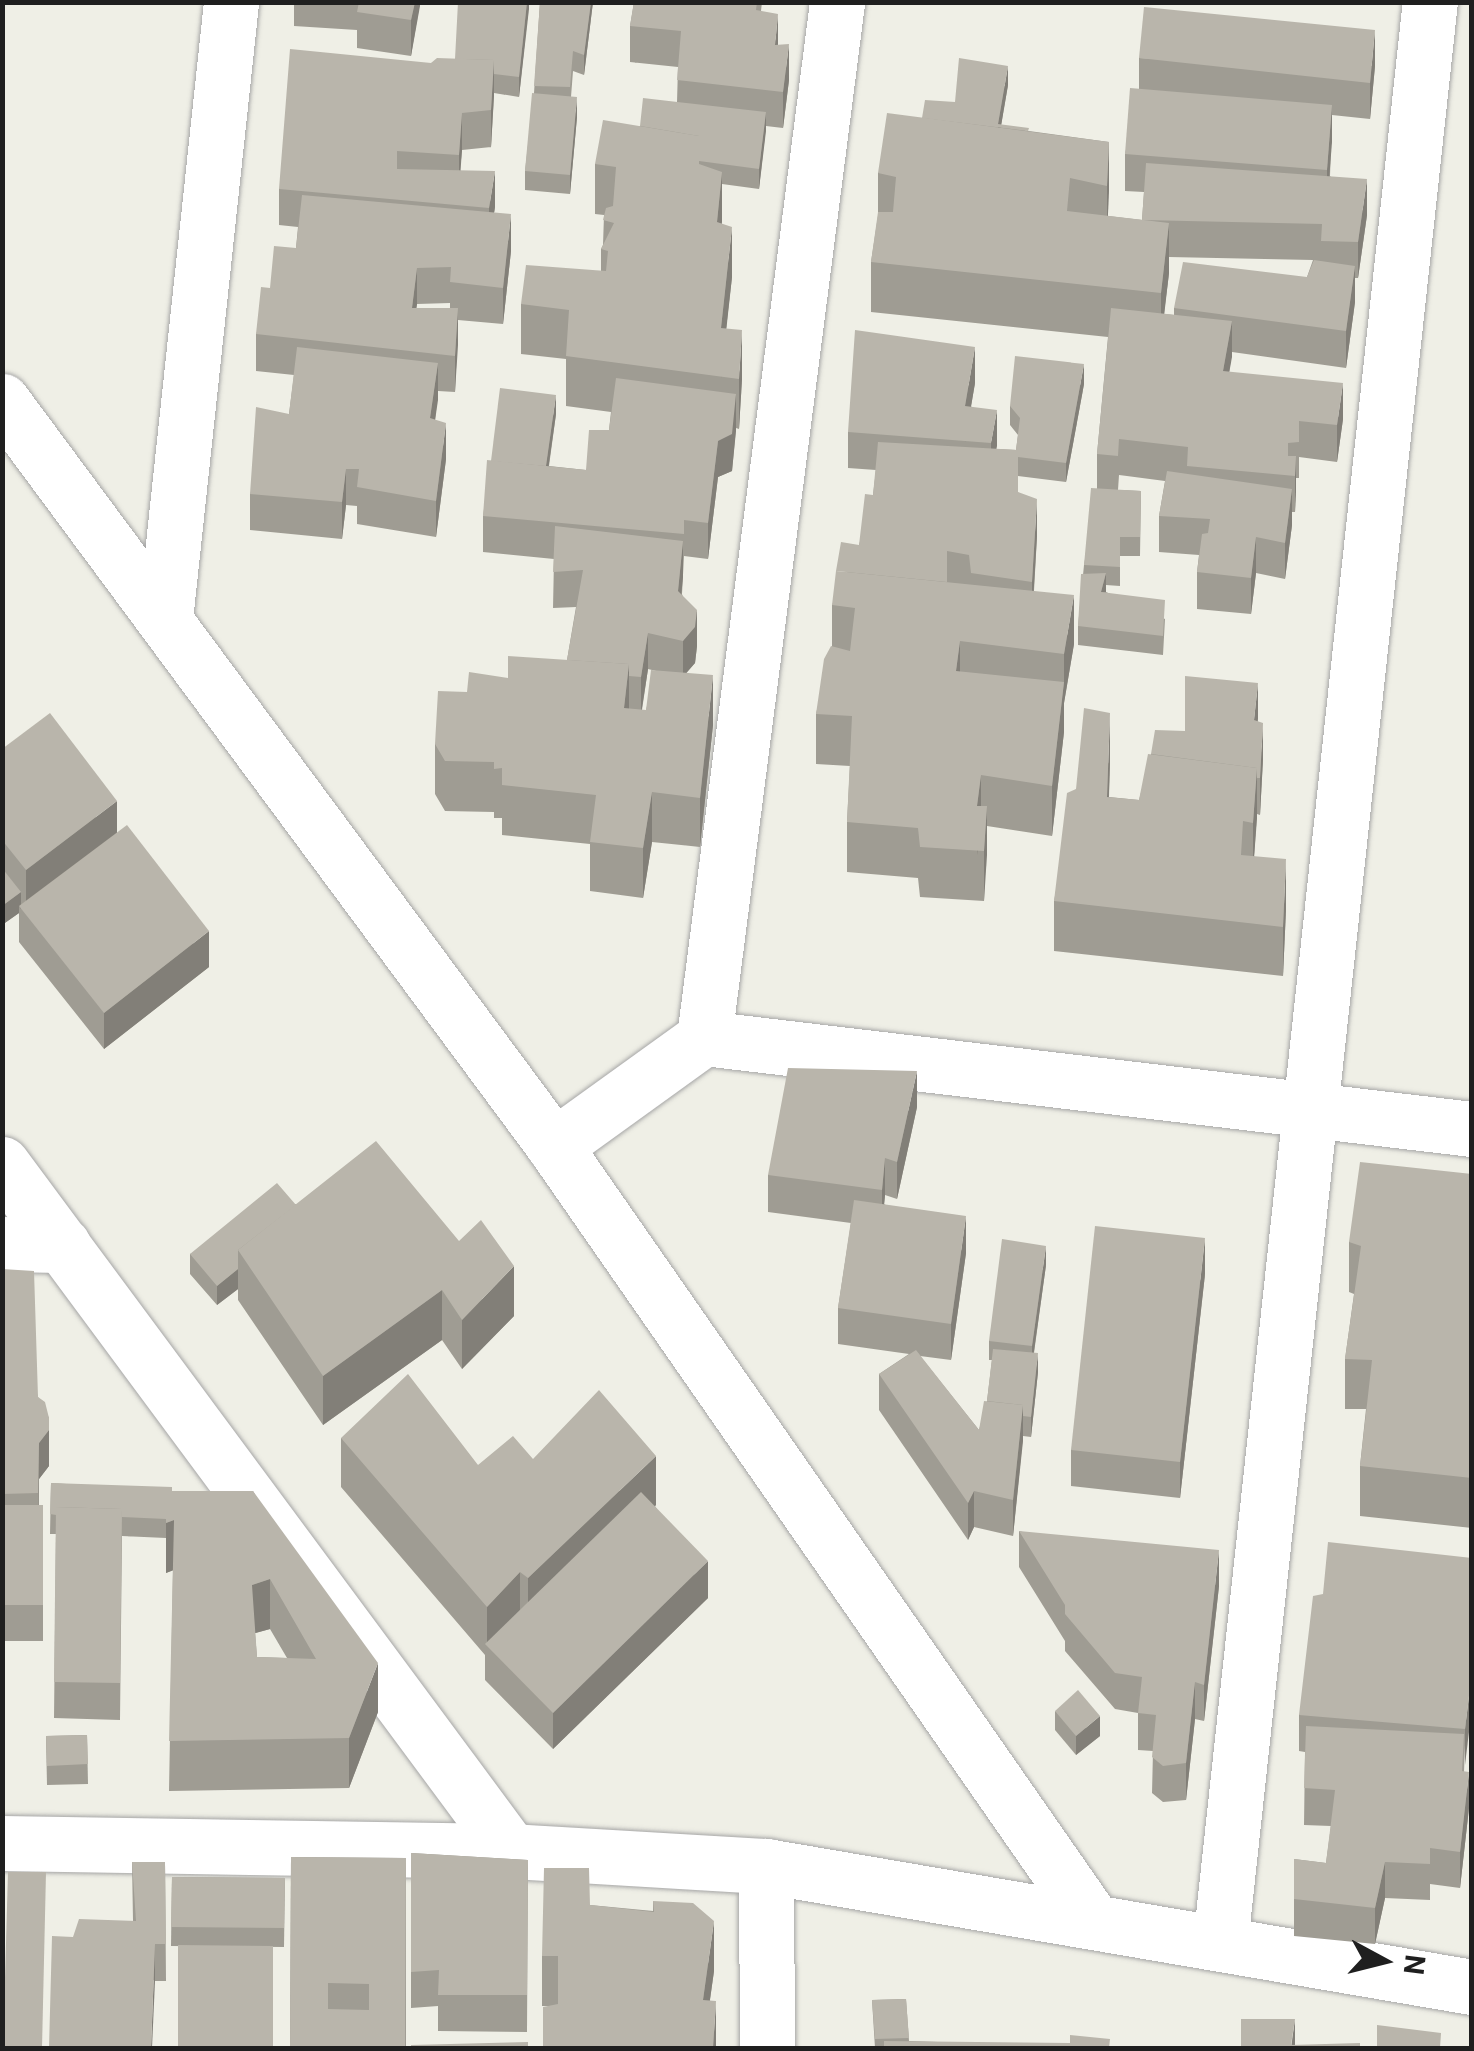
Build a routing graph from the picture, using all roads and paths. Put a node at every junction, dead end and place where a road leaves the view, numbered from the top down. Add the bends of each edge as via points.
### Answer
1 (231, 2) edge
2 (837, 2) edge
3 (1430, 2) edge
4 (2, 401) edge
5 (164, 619) junction
6 (704, 1038) junction
7 (1309, 1110) junction
8 (1472, 1129) edge
9 (554, 1146) junction
10 (2, 1164) edge
11 (2, 1244) edge
12 (62, 1245) junction
13 (2, 1843) edge
14 (511, 1851) junction
15 (766, 1866) junction
16 (1093, 1921) junction
17 (1220, 1943) junction
18 (1472, 1987) edge
19 (766, 2048) edge

1 - 5 street
2 - 6 street
3 - 7 street
4 - 5 street
5 - 9 street
6 - 7 street
6 - 9 street
7 - 8 street
7 - 17 street
9 - 16 street
10 - 12 street
11 - 12 street
12 - 14 street
13 - 14 street
14 - 15 street
15 - 16 street
15 - 19 street
16 - 17 street
17 - 18 street

